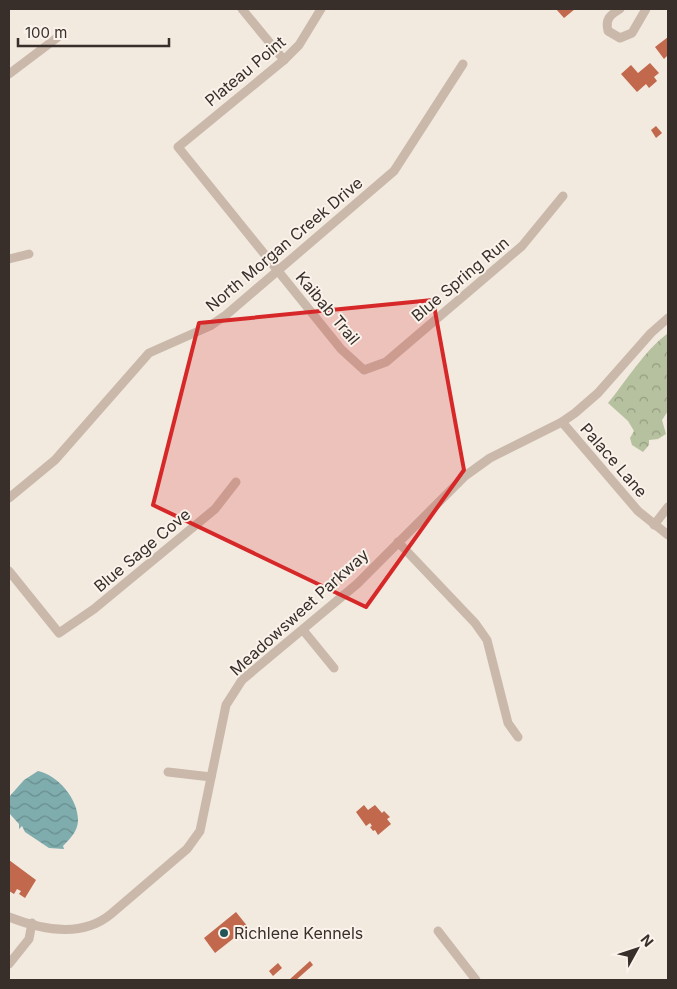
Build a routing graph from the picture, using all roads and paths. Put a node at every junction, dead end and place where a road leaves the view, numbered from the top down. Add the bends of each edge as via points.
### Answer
1 (242, 9) edge
2 (321, 9) edge
3 (620, 9) edge
4 (646, 9) edge
5 (58, 37) dead end
6 (284, 60) junction
7 (463, 64) dead end
8 (9, 74) edge
9 (178, 147) joint
10 (563, 196) dead end
11 (29, 254) dead end
12 (9, 259) edge
13 (278, 272) junction
14 (668, 318) edge
15 (364, 370) joint
16 (562, 422) junction
17 (236, 482) dead end
18 (9, 498) edge
19 (668, 507) edge
20 (654, 525) junction
21 (668, 535) edge
22 (398, 542) junction
23 (9, 571) edge
24 (303, 630) junction
25 (334, 668) dead end
26 (518, 737) dead end
27 (168, 772) dead end
28 (211, 777) junction
29 (9, 917) edge
30 (32, 923) junction
31 (438, 932) dead end
32 (9, 964) edge
33 (476, 980) edge

1 - 6 street
2 - 6 street, Plateau Point via 299,45
3 - 4 street via 608,17 606,24 608,31 620,38 632,33
5 - 8 street
6 - 9 street, Plateau Point
7 - 13 street, North Morgan Creek Drive via 394,171
9 - 13 street, Kaibab Trail
10 - 15 street, Blue Spring Run via 522,246 386,362
11 - 12 street
13 - 15 street, Kaibab Trail via 341,349
13 - 18 street, North Morgan Creek Drive via 210,326 149,353 54,460
14 - 16 street, Meadowsweet Parkway via 598,393
16 - 20 street, Palace Lane
16 - 22 street, Meadowsweet Parkway via 517,443 465,476
17 - 23 street, Blue Sage Cove via 215,509 94,609 59,633
19 - 20 street
20 - 21 street, Palace Lane
22 - 24 street, Meadowsweet Parkway via 357,584
22 - 26 street via 475,623 487,640 508,723
24 - 25 street
24 - 28 street, Meadowsweet Parkway via 242,680 226,705
27 - 28 street
28 - 30 street, Meadowsweet Parkway via 200,831 187,849 100,923 75,930
29 - 30 street, Meadowsweet Parkway
30 - 32 street via 29,939
31 - 33 street

